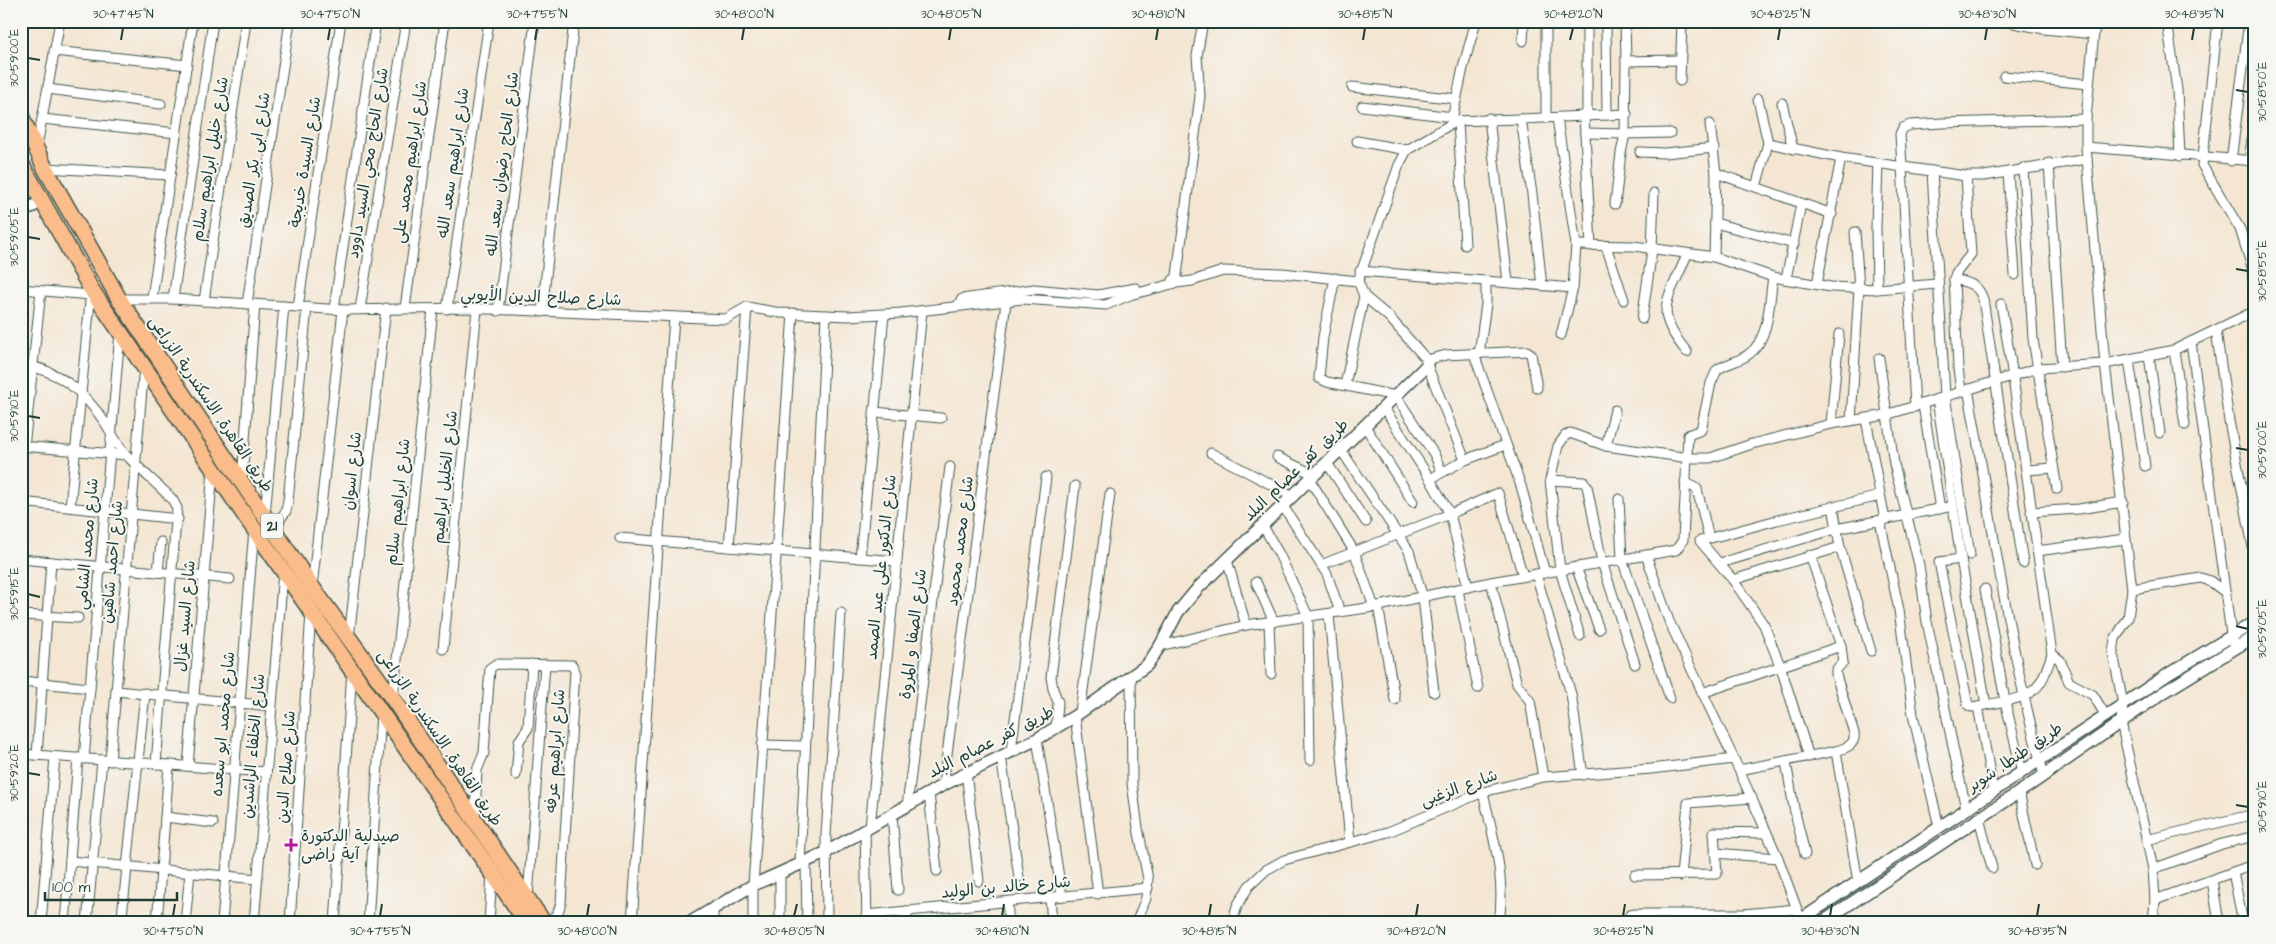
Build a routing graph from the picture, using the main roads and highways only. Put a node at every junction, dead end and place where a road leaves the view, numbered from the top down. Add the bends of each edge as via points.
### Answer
1 (21, 116) edge
2 (22, 166) edge
3 (527, 923) edge
4 (544, 923) edge

1 - 4 highway, طريق القاهرة, الاسكندرية الزراعى / 21 via 45,168 119,300
2 - 3 highway, طريق القاهرة, الاسكندرية الزراعى / 21 via 91,292

